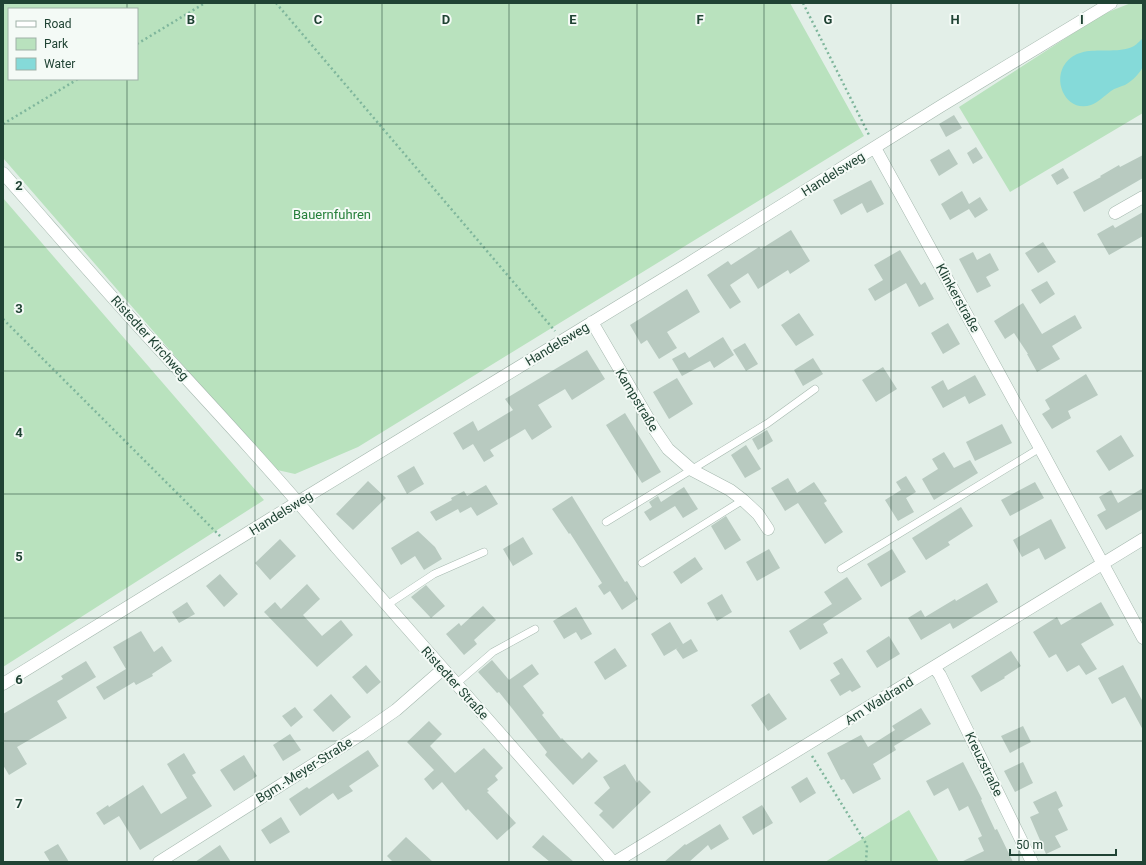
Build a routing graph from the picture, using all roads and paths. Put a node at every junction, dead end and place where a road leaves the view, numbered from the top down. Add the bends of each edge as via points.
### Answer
1 (205, 3) edge
2 (276, 3) edge
3 (803, 3) edge
4 (1111, 3) edge
5 (138, 43) edge
6 (76, 80) edge
7 (3, 124) edge
8 (875, 148) junction
9 (3, 173) edge
10 (1143, 197) edge
11 (1115, 213) dead end
12 (3, 319) edge
13 (592, 322) junction
14 (563, 340) junction
15 (815, 389) dead end
16 (1040, 448) junction
17 (692, 470) junction
18 (743, 500) junction
19 (298, 502) junction
20 (606, 522) dead end
21 (768, 529) dead end
22 (1143, 539) edge
23 (229, 545) junction
24 (484, 552) dead end
25 (642, 563) dead end
26 (1102, 564) junction
27 (841, 569) dead end
28 (387, 605) junction
29 (535, 629) dead end
30 (1143, 638) edge
31 (934, 667) junction
32 (443, 669) junction
33 (3, 684) edge
34 (456, 684) junction
35 (806, 745) junction
36 (159, 862) edge
37 (614, 862) edge
38 (866, 862) edge
39 (1032, 862) edge

1 - 5 path
2 - 14 path
3 - 8 path
4 - 8 street, Handelsweg
6 - 7 path
8 - 13 street, Handelsweg
8 - 16 street, Klinkerstraße
9 - 19 street, Ristedter Kirchweg
10 - 11 street
12 - 23 path
13 - 14 street, Handelsweg
13 - 17 street, Kampstraße via 655,430 668,449
14 - 19 street, Handelsweg
15 - 17 lane via 768,423
16 - 26 street, Klinkerstraße
16 - 27 lane
17 - 18 street, Kampstraße via 730,490
17 - 20 lane
18 - 21 street, Kampstraße via 758,514
18 - 25 lane
19 - 23 street, Handelsweg
19 - 28 street, Ristedter Straße
22 - 26 street, Am Waldrand
23 - 33 street, Handelsweg
24 - 28 lane via 434,574
26 - 30 street, Klinkerstraße
26 - 31 street, Am Waldrand
28 - 32 street, Ristedter Straße
29 - 34 lane via 493,652
31 - 35 street, Am Waldrand
31 - 39 street, Kreuzstraße
32 - 34 street, Ristedter Straße
32 - 36 street, Bgm.-Meyer-Straße via 396,710 360,735
34 - 37 street, Ristedter Straße
35 - 37 street, Am Waldrand
35 - 38 path via 867,845

